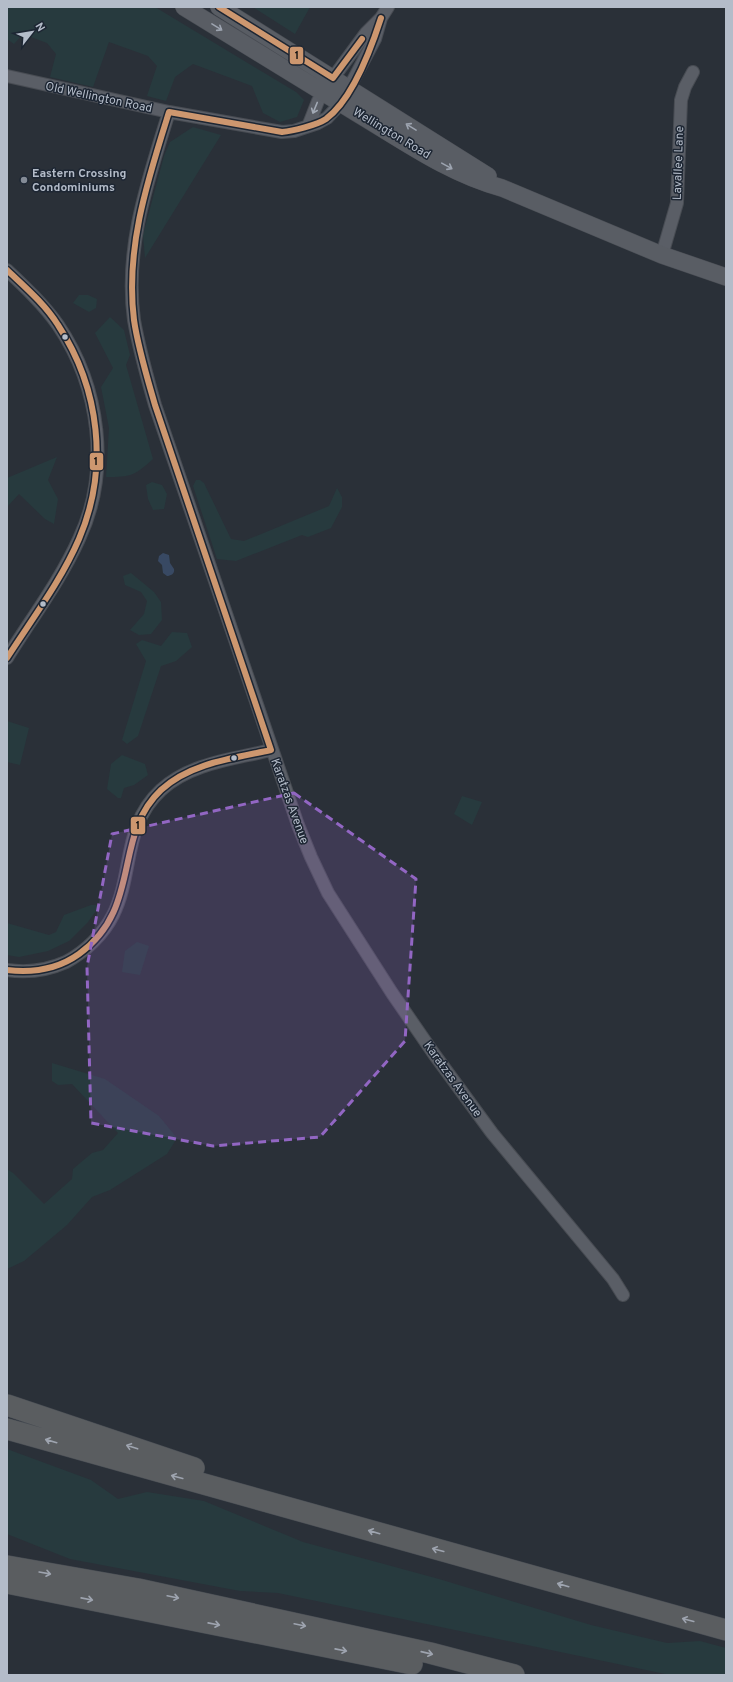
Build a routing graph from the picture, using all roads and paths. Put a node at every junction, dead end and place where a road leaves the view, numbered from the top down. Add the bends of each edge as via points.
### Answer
1 (184, 7) edge
2 (219, 7) edge
3 (388, 7) edge
4 (381, 18) junction
5 (693, 72) dead end
6 (7, 76) edge
7 (333, 78) junction
8 (350, 89) junction
9 (323, 92) junction
10 (341, 103) junction
11 (169, 112) junction
12 (309, 124) junction
13 (502, 188) junction
14 (662, 255) junction
15 (7, 270) edge
16 (726, 277) edge
17 (7, 658) edge
18 (271, 750) junction
19 (7, 970) edge
20 (624, 1295) dead end
21 (7, 1405) edge
22 (7, 1429) edge
23 (255, 1498) junction
24 (7, 1566) edge
25 (7, 1583) edge
26 (726, 1630) edge
27 (466, 1675) edge
28 (514, 1675) edge

1 -> 9 main road, Wellington Road
2 - 7 main road, Wellington Road
3 - 4 street
4 - 7 street via 366,33
4 - 8 street, Old Wellington Road via 375,39
5 - 14 street, Lavallee Lane via 681,100 677,203
6 - 11 street, Old Wellington Road
7 - 8 main road, Wellington Road
7 - 9 street
8 - 10 street, Old Wellington Road
13 -> 8 main road, Wellington Road via 479,170
9 - 10 main road, Wellington Road
9 -> 12 street
10 - 12 street, Old Wellington Road via 327,118
10 -> 13 main road, Wellington Road via 451,168
11 - 12 street, Old Wellington Road via 282,132 294,131
11 - 18 street, Karatzas Avenue via 146,183 134,241 134,319 156,406
13 - 14 main road, Wellington Road
14 - 16 main road, Wellington Road
15 - 17 street via 48,312 74,353 90,395 98,448 94,495 80,538 65,567
18 - 19 street via 197,768 170,782 152,800 139,821 117,906 99,936 82,952 61,964 38,970
18 - 20 street, Karatzas Avenue via 311,858 328,893 353,934 434,1054 492,1133
23 -> 21 highway via 196,1468
23 -> 22 highway
26 -> 23 highway
24 -> 28 highway via 138,1589 430,1653
25 -> 27 highway

